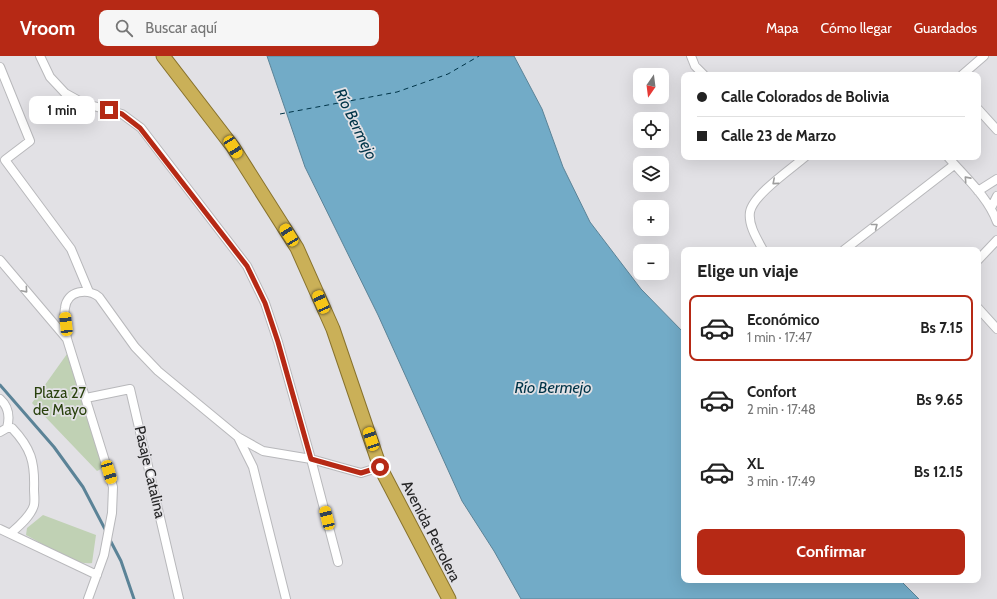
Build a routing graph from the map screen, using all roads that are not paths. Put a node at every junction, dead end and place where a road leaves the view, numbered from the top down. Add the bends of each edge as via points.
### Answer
1 (40, 56) edge
2 (163, 56) edge
3 (691, 56) edge
4 (984, 56) edge
5 (0, 67) edge
6 (701, 72) edge
7 (965, 72) edge
8 (981, 112) edge
9 (997, 130) edge
10 (2, 160) edge
11 (802, 160) edge
12 (950, 160) edge
13 (954, 165) junction
14 (997, 179) edge
15 (978, 191) junction
16 (997, 196) edge
17 (991, 208) junction
18 (997, 222) edge
19 (997, 240) edge
20 (762, 247) edge
21 (848, 247) edge
22 (981, 257) edge
23 (0, 260) edge
24 (89, 292) junction
25 (981, 311) edge
26 (997, 329) edge
27 (67, 339) junction
28 (0, 398) edge
29 (86, 398) junction
30 (4, 430) edge
31 (238, 437) junction
32 (311, 459) junction
33 (380, 467) junction
34 (0, 529) edge
35 (11, 533) junction
36 (338, 562) dead end
37 (97, 575) junction
38 (88, 599) edge
39 (179, 599) edge
40 (286, 599) edge
41 (449, 599) edge

1 - 32 street via 50,77 65,93 84,103 122,114 140,128 247,266 265,303 278,342
2 - 33 highway, Avenida Petrolera via 233,147 297,248 333,329
3 - 6 street
4 - 7 street
5 - 10 street via 30,141
8 - 9 street
10 - 24 street via 72,249
11 -> 20 street via 752,207 752,228
12 - 13 street
15 -> 13 street
21 -> 13 street
14 - 15 street
15 - 17 street
16 - 17 street
17 - 18 street
19 - 22 street
23 -> 27 street
24 - 27 street via 74,294 65,304
24 - 31 street via 99,298 135,347 158,371
25 - 26 street
27 - 29 street
28 - 30 street via 8,412
29 - 37 street via 114,487 104,555
29 - 39 street, Pasaje Catalina via 130,389
30 - 35 street via 12,428 20,436 31,454 34,470 34,506
31 - 32 street via 263,451
31 - 40 street via 253,466
32 - 33 street via 361,473
32 - 36 street
33 - 41 highway, Avenida Petrolera
34 - 35 street
35 - 37 street
37 - 38 street

